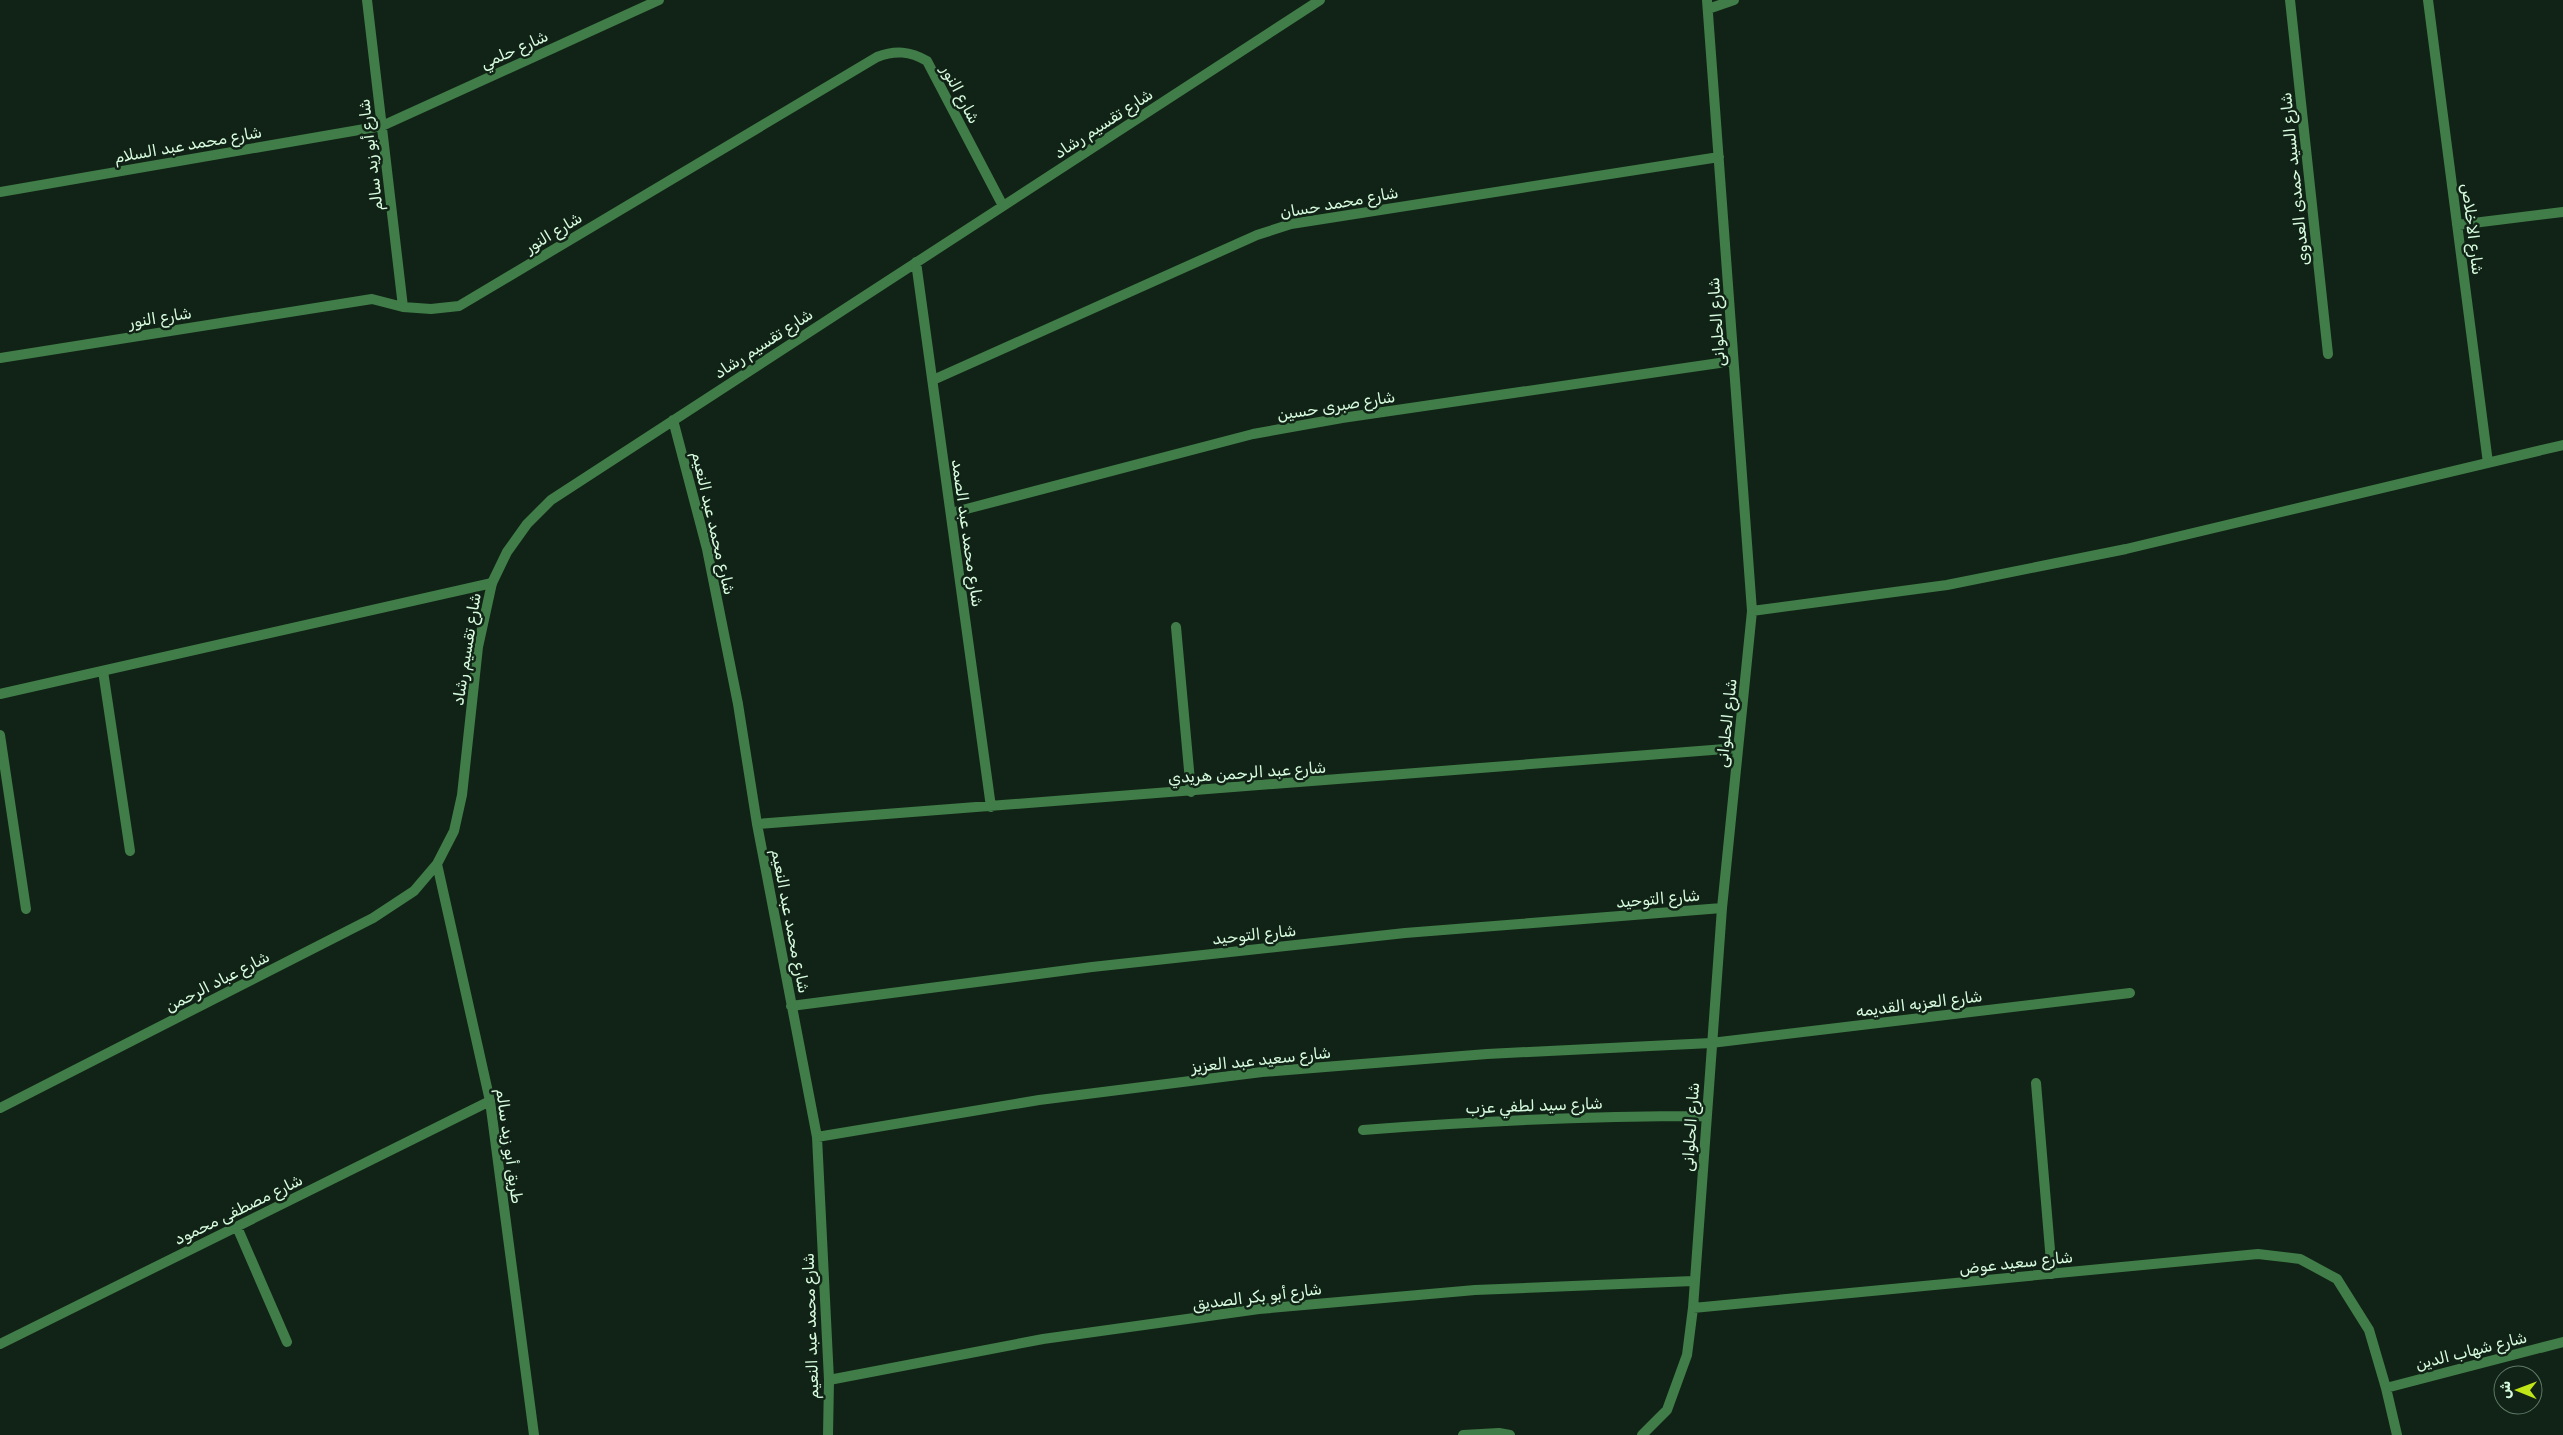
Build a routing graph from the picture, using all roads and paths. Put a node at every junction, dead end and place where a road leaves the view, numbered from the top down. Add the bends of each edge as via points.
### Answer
1 (367, 0) edge
2 (659, 0) edge
3 (1320, 0) edge
4 (1734, 0) edge
5 (2290, 0) edge
6 (2428, 0) edge
7 (1708, 4) edge
8 (382, 126) junction
9 (1719, 157) junction
10 (0, 192) edge
11 (1003, 206) junction
12 (2563, 212) edge
13 (2457, 225) junction
14 (916, 262) junction
15 (403, 307) junction
16 (2328, 354) dead end
17 (0, 358) edge
18 (1733, 361) junction
19 (933, 380) junction
20 (673, 420) junction
21 (2563, 445) edge
22 (2488, 463) junction
23 (951, 513) junction
24 (492, 583) junction
25 (1752, 611) junction
26 (1176, 627) dead end
27 (103, 671) junction
28 (0, 694) edge
29 (0, 735) edge
30 (1738, 748) junction
31 (1191, 792) junction
32 (991, 807) junction
33 (757, 824) junction
34 (130, 851) dead end
35 (438, 864) junction
36 (26, 908) dead end
37 (1722, 908) junction
38 (2130, 993) dead end
39 (792, 1006) junction
40 (1711, 1043) junction
41 (2036, 1083) dead end
42 (490, 1101) junction
43 (0, 1108) edge
44 (1706, 1116) junction
45 (1363, 1130) dead end
46 (816, 1137) junction
47 (237, 1226) junction
48 (2052, 1274) junction
49 (1693, 1281) junction
50 (1693, 1308) junction
51 (287, 1342) dead end
52 (2563, 1342) edge
53 (0, 1344) edge
54 (829, 1380) junction
55 (2386, 1388) junction
56 (532, 1434) edge
57 (828, 1435) edge
58 (1463, 1435) edge
59 (1510, 1435) edge
60 (1642, 1435) edge
61 (2397, 1435) edge

1 - 8 street, شارع أبو زيد سالم
2 - 8 street, شارع حلمي
3 - 11 street, شارع تقسيم رشاد
4 - 7 street
5 - 16 street, شارع السيد حمدى العدوى
6 - 13 street, شارع الاخلاص
7 - 9 street, شارع الحلوانى
8 - 10 street, شارع محمد عبد السلام
8 - 15 street, شارع أبو زيد سالم
9 - 18 street, شارع الحلوانى
9 - 19 street, شارع محمد حسان via 1291,224 1257,235
11 - 14 street, شارع تقسيم رشاد
11 - 15 street, شارع النور via 926,62 916,54 889,52 459,306
12 - 13 street
13 - 22 street, شارع الاخلاص
14 - 19 street, شارع محمد عبد الصمد
14 - 20 street, شارع تقسيم رشاد
15 - 17 street, شارع النور via 372,299
18 - 23 street, شارع صبرى حسين via 1253,434
18 - 25 street, شارع الحلوانى
19 - 23 street, شارع محمد عبد الصمد
20 - 24 street, شارع تقسيم رشاد via 552,500 527,524 507,552
20 - 33 street, شارع محمد عبد النعيم via 707,549 738,704
21 - 22 street
22 - 25 street via 2126,549 1966,581
23 - 32 street, شارع محمد عبد الصمد
24 - 27 street
24 - 35 street, شارع تقسيم رشاد via 478,647 462,795 454,831
25 - 30 street, شارع الحلوانى
26 - 31 street
27 - 28 street
27 - 34 street
29 - 36 street
30 - 31 street, شارع عبد الرحمن هريدي
30 - 37 street, شارع الحلوانى
31 - 32 street, شارع عبد الرحمن هريدي
32 - 33 street, شارع عبد الرحمن هريدي
33 - 39 street, شارع محمد عبد النعيم
35 - 42 street, طريق أبو زيد سالم
35 - 43 street, شارع عباد الرحمن via 414,891 373,918
37 - 39 street, شارع التوحيد via 1405,933 1092,966
37 - 40 street, شارع الحلوانى
38 - 40 street, شارع العزبه القديمه
39 - 46 street, شارع محمد عبد النعيم
40 - 44 street, شارع الحلوانى
40 - 46 street, شارع سعيد عبد العزيز via 1487,1054 1262,1072 1039,1100
41 - 48 street
42 - 47 street, شارع مصطفى محمود
42 - 56 street, طريق أبو زيد سالم
44 - 45 street, شارع سيد لطفي عزب via 1553,1118
44 - 49 street, شارع الحلوانى
46 - 54 street, شارع محمد عبد النعيم
47 - 51 street
47 - 53 street, شارع مصطفى محمود
48 - 50 street, شارع سعيد عوض
48 - 55 street, شارع سعيد عوض via 2258,1254 2300,1259 2338,1280 2369,1330
49 - 50 street, شارع الحلوانى
49 - 54 street, شارع أبو بكر الصديق via 1475,1290 1259,1309 1043,1339
50 - 60 street, شارع الحلوانى via 1687,1355 1667,1410
52 - 55 street, شارع شهاب الدين
54 - 57 street, شارع محمد عبد النعيم
55 - 61 street
58 - 59 street via 1499,1432

